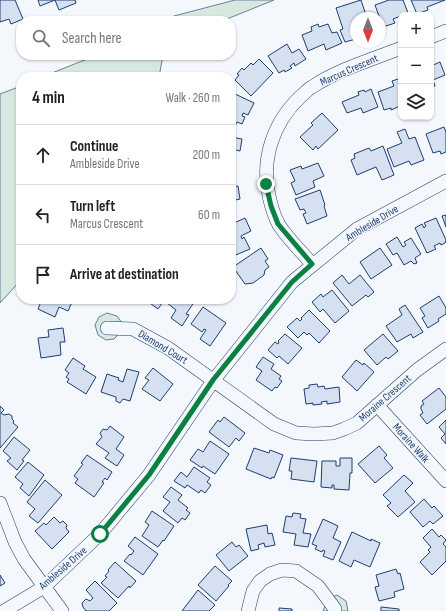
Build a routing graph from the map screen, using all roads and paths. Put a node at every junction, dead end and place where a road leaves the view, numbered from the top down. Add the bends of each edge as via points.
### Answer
1 (446, 31) edge
2 (434, 36) edge
3 (398, 49) edge
4 (446, 181) edge
5 (312, 264) junction
6 (107, 328) dead end
7 (446, 349) edge
8 (213, 380) junction
9 (377, 405) junction
10 (446, 481) edge
11 (0, 504) edge
12 (44, 587) junction
13 (335, 609) dead end
14 (4, 611) edge
15 (62, 611) edge
16 (248, 611) edge

1 - 2 street
3 - 5 street, Marcus Crescent via 337,73 311,87 292,105 278,124 271,140 266,161 266,184 271,206 278,224
4 - 5 street, Ambleside Drive via 357,229
5 - 8 street, Ambleside Drive via 292,282
6 - 8 street, Diamond Court via 132,328 168,348
7 - 9 street, Moraine Crescent
8 - 9 street, Moraine Crescent via 274,424 296,433 314,434 344,429 357,423
8 - 12 street, Ambleside Drive via 149,475 100,534
9 - 10 street, Moraine Walk
11 - 12 street via 24,559
12 - 14 street, Ambleside Drive
12 - 15 street
13 - 16 street via 318,586 296,571 282,570 260,581

